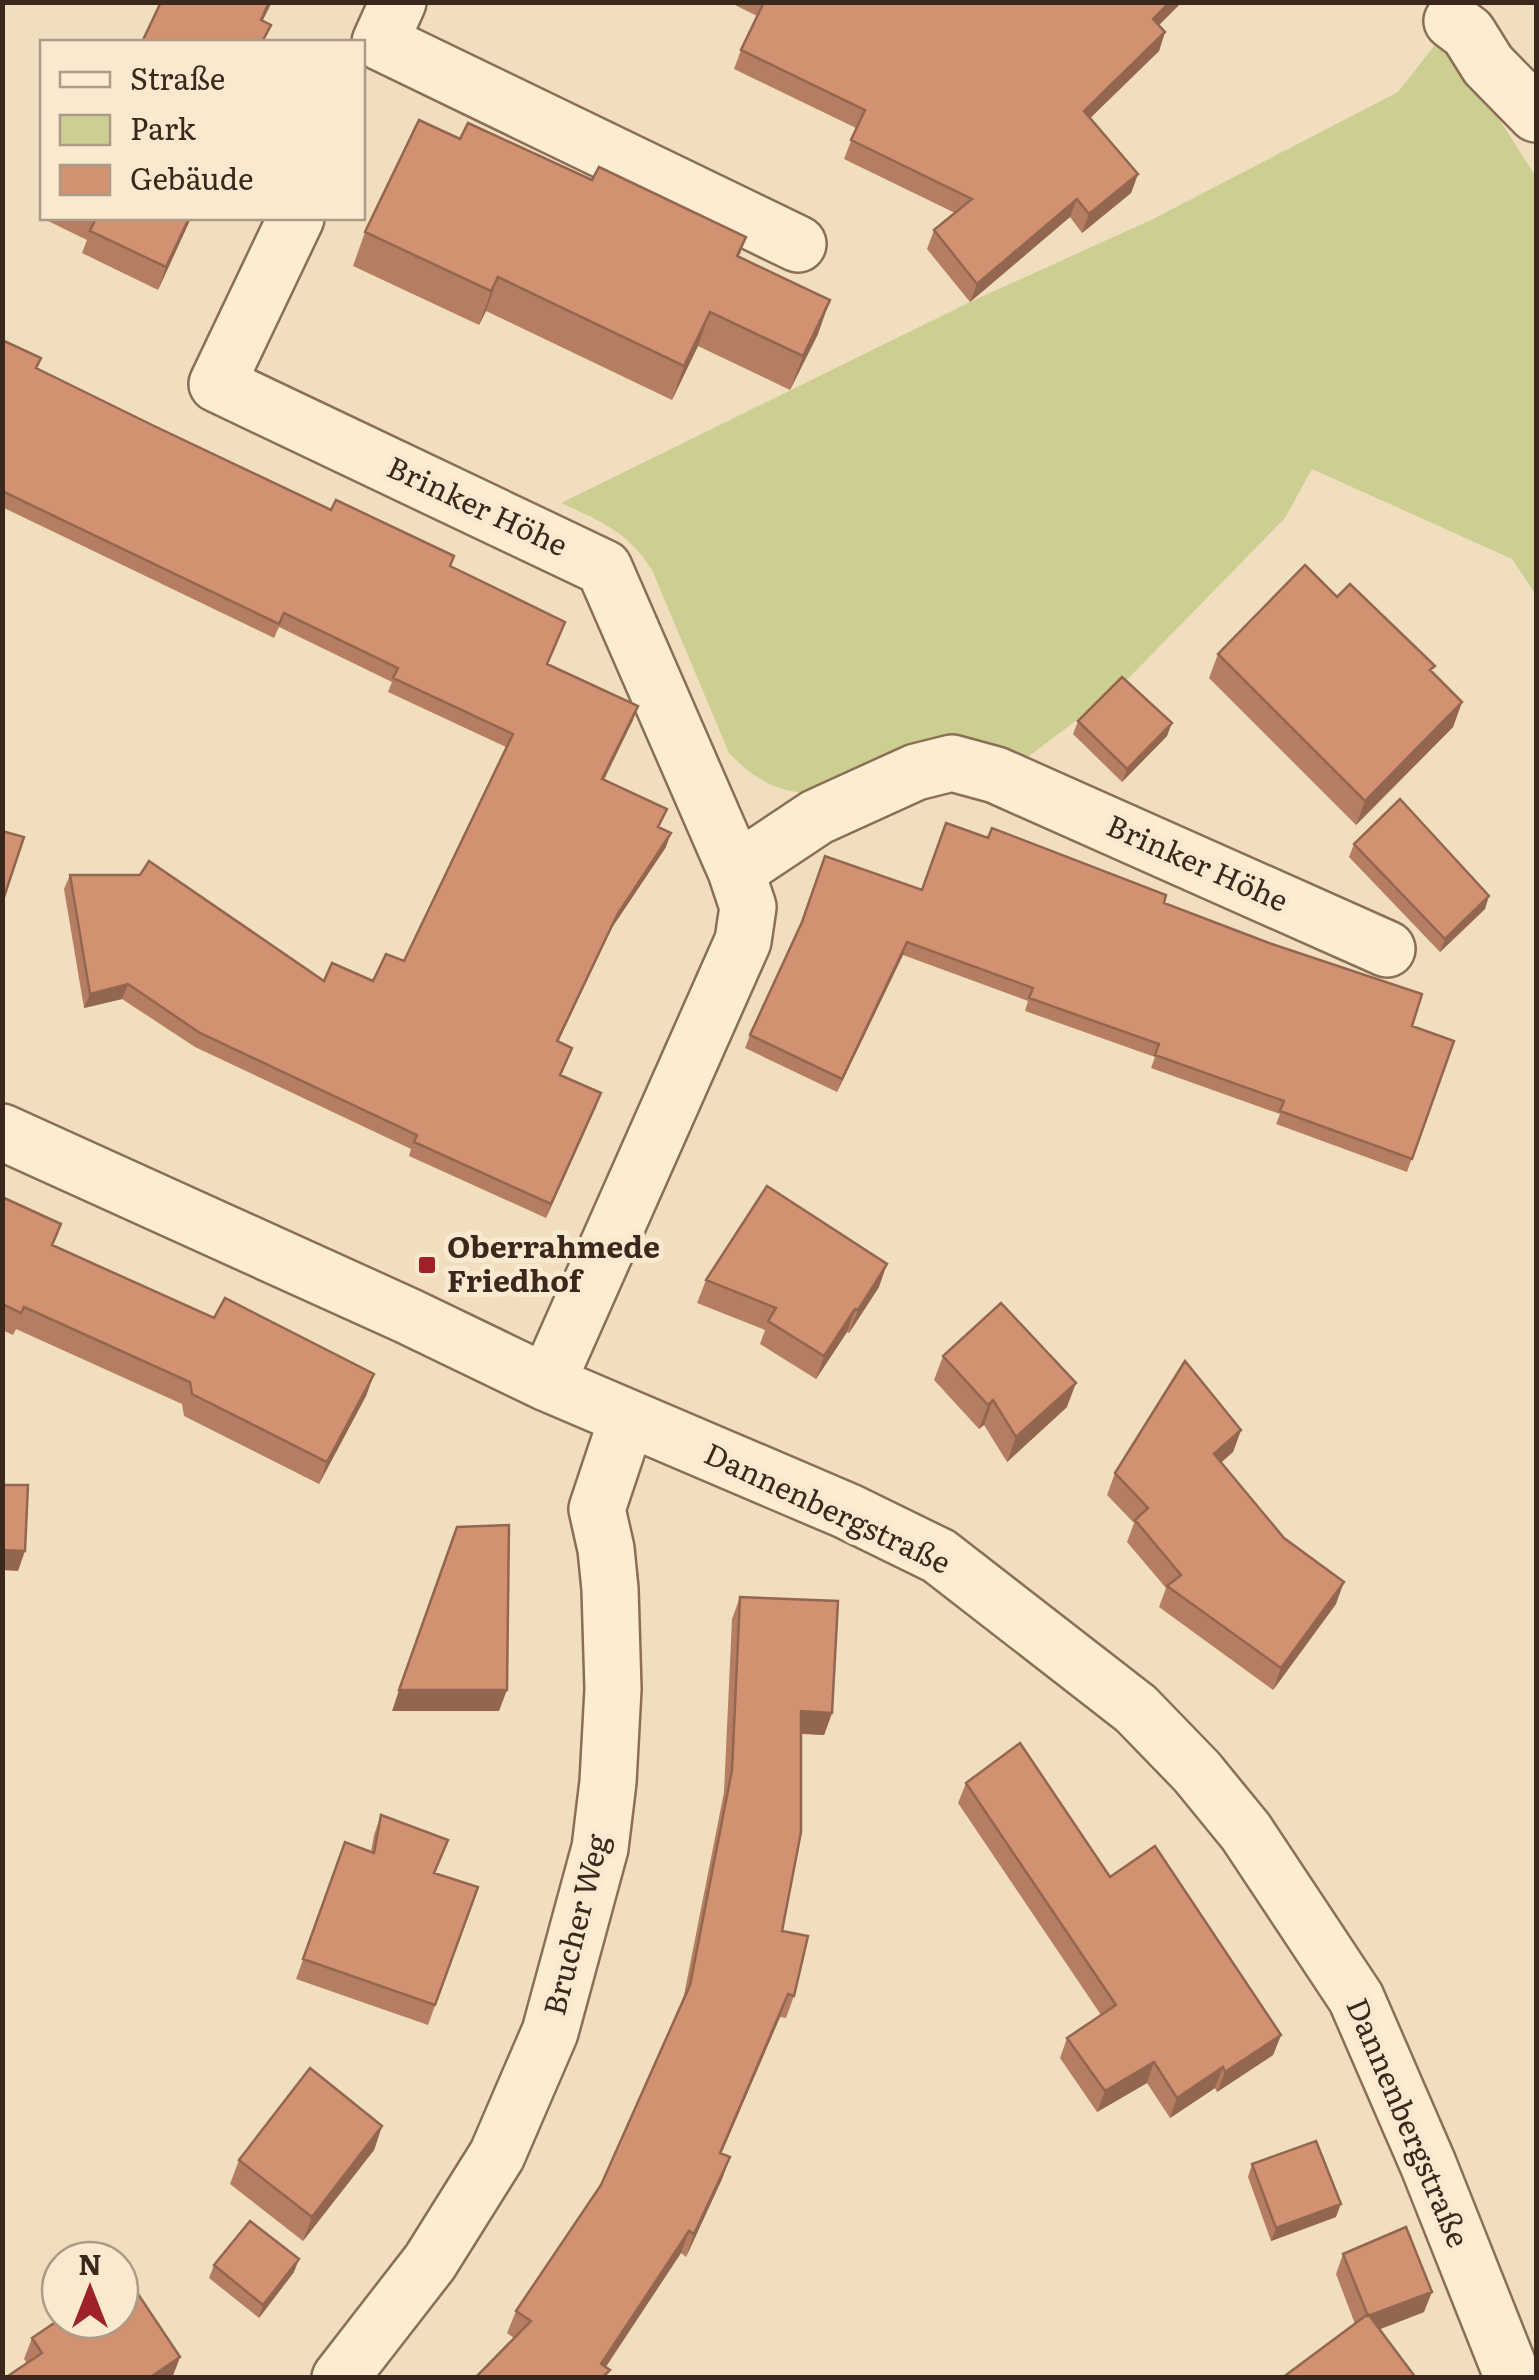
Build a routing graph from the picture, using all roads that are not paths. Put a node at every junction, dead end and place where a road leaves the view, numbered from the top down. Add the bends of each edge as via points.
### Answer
1 (1452, 20) dead end
2 (380, 41) edge
3 (1536, 114) edge
4 (295, 220) edge
5 (798, 244) dead end
6 (736, 871) junction
7 (1386, 949) dead end
8 (2, 1132) edge
9 (547, 1383) junction
10 (627, 1418) junction
11 (340, 2378) edge
12 (1512, 2378) edge

1 - 3 street
2 - 5 street
4 - 6 street, Brinker Höhe via 216,384 604,568
6 - 7 street, Brinker Höhe via 817,817 916,772 952,763 996,775
6 - 9 street, Brinker Höhe via 748,907 742,941
8 - 9 street, Dannenbergstraße
9 - 10 street, Dannenbergstraße
10 - 11 street, Brucher Weg via 597,1509 610,1589 613,1689 600,1848 550,2032 497,2155 430,2262
10 - 12 street, Dannenbergstraße via 940,1556 1136,1709 1197,1772 1246,1832 1356,1998

